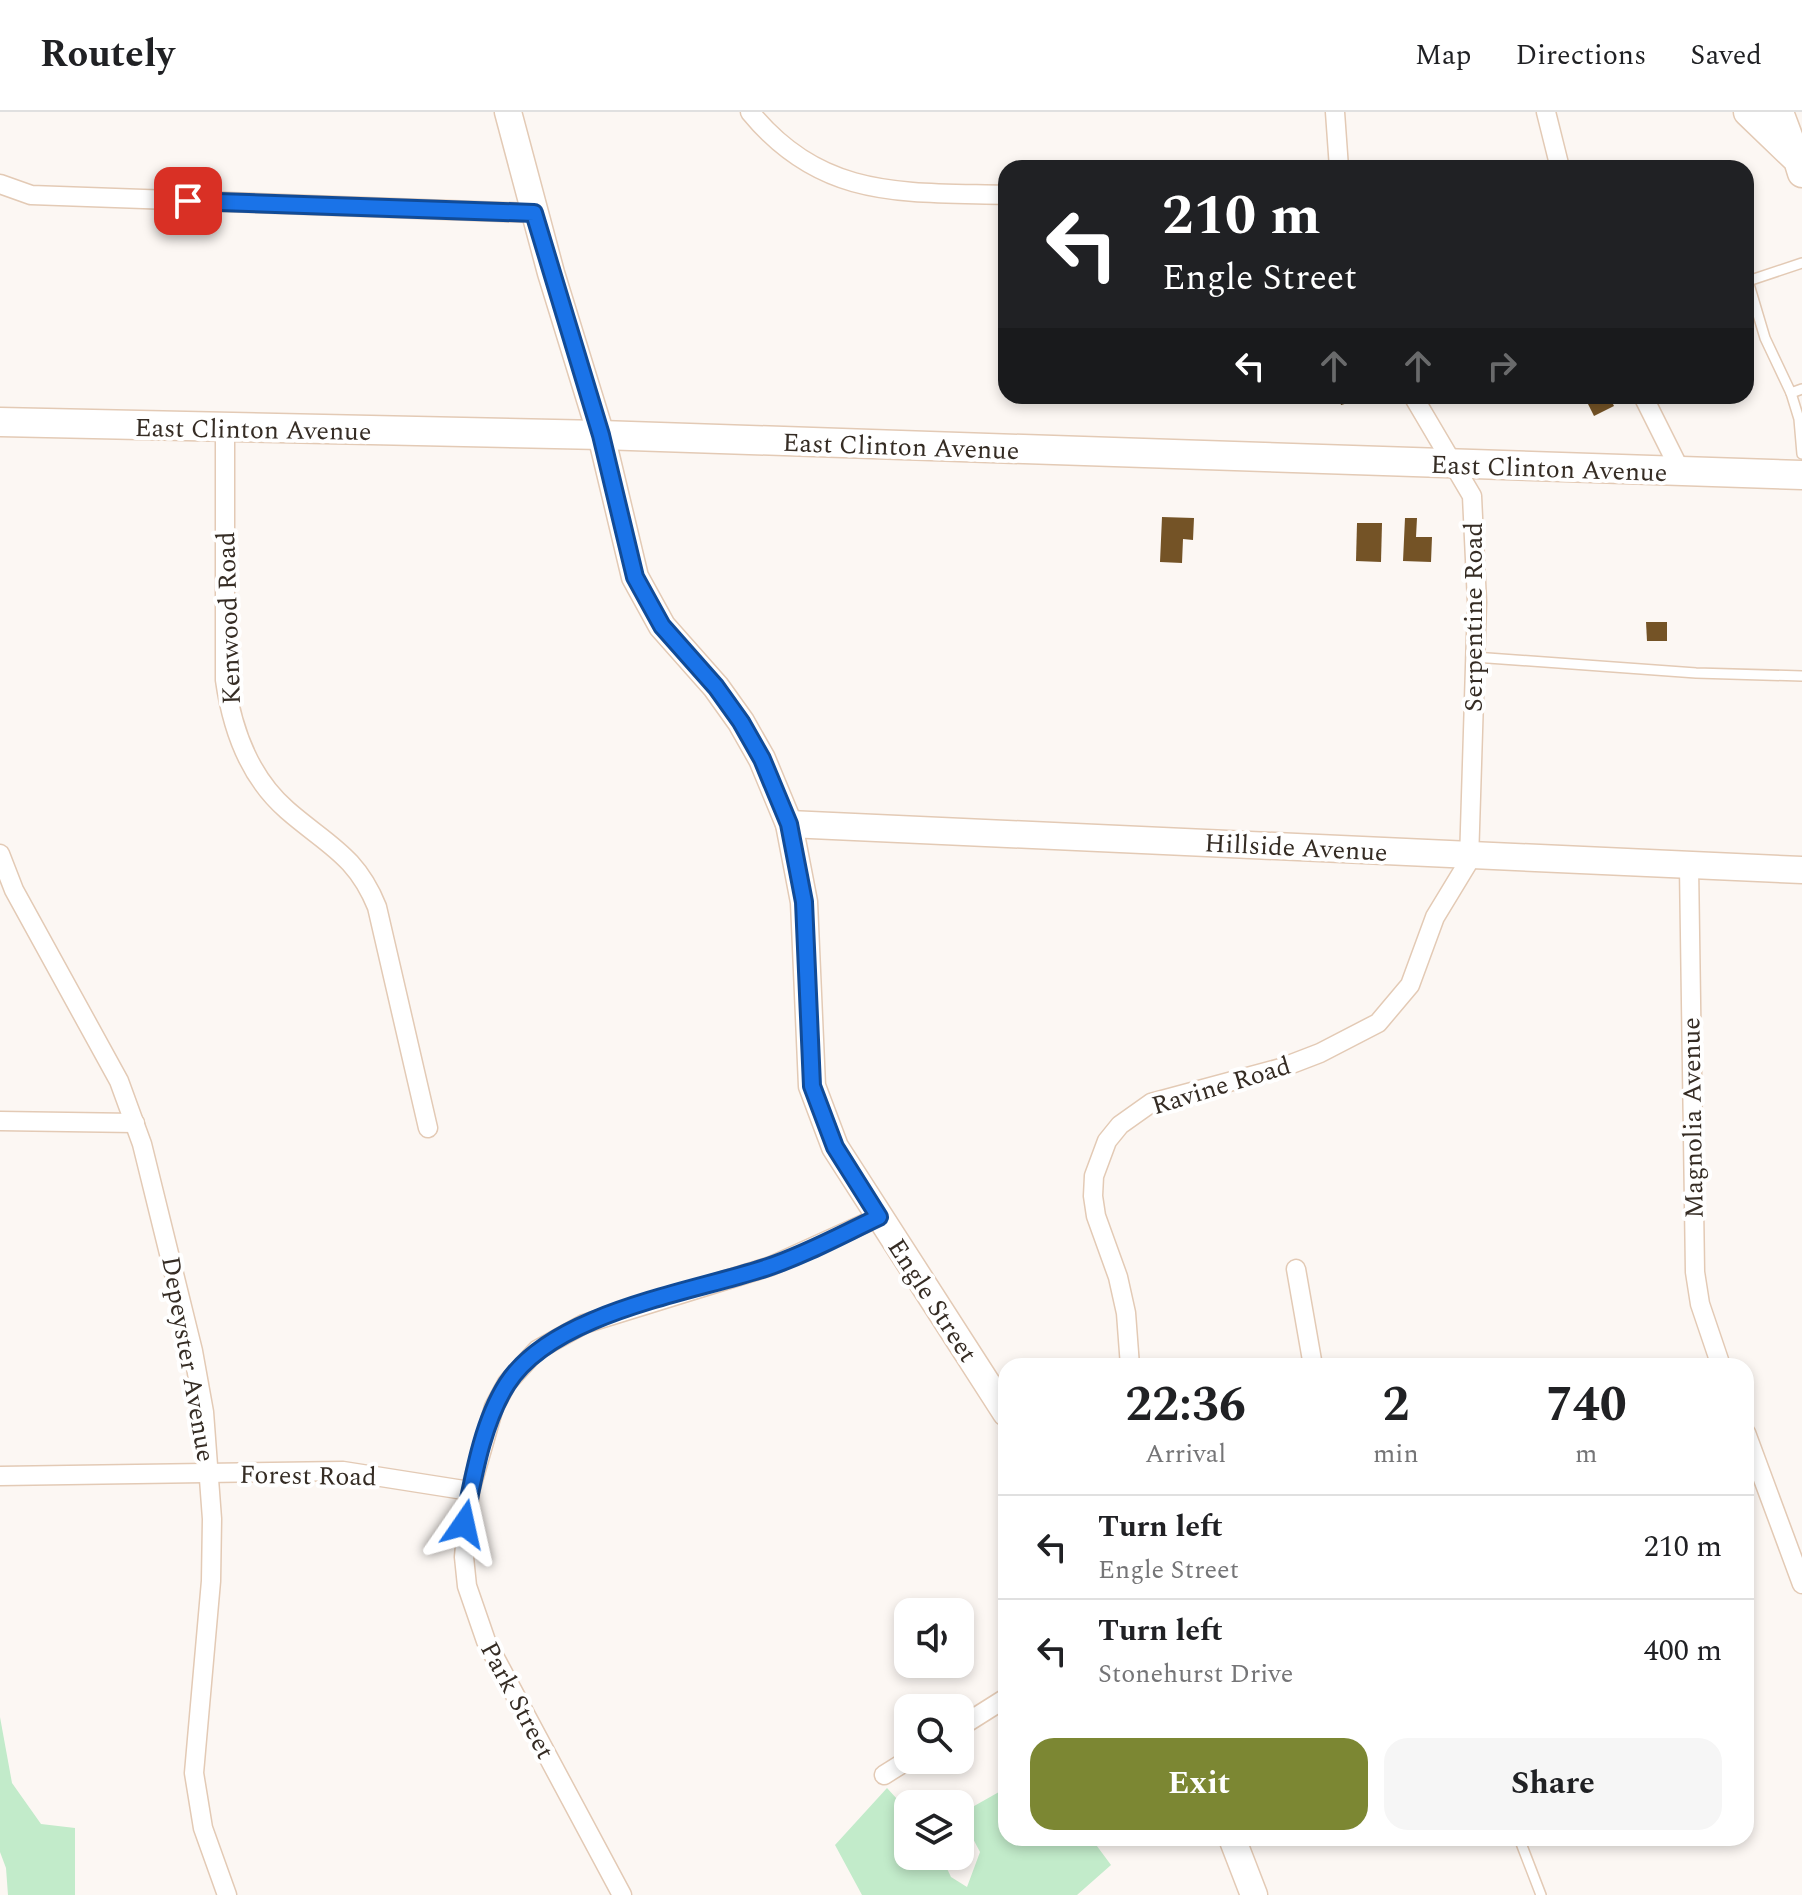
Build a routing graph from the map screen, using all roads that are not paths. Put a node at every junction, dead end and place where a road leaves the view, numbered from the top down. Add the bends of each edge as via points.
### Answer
1 (508, 112) edge
2 (750, 112) edge
3 (1335, 112) edge
4 (1546, 112) edge
5 (1748, 112) edge
6 (1780, 112) edge
7 (1338, 160) edge
8 (1558, 160) edge
9 (1801, 161) edge
10 (0, 184) edge
11 (998, 195) edge
12 (534, 213) junction
13 (1802, 263) edge
14 (1754, 279) edge
15 (1754, 301) edge
16 (1802, 389) edge
17 (1791, 393) junction
18 (1418, 404) edge
19 (1647, 404) edge
20 (0, 422) edge
21 (225, 429) junction
22 (601, 435) junction
23 (1802, 454) edge
24 (1453, 465) junction
25 (1681, 472) junction
26 (1802, 475) edge
27 (1474, 657) junction
28 (1802, 676) edge
29 (789, 824) junction
30 (0, 854) edge
31 (1469, 855) junction
32 (1689, 866) junction
33 (1802, 870) edge
34 (0, 1121) edge
35 (135, 1123) junction
36 (428, 1128) dead end
37 (879, 1217) junction
38 (1296, 1269) dead end
39 (1129, 1358) edge
40 (1312, 1358) edge
41 (1718, 1358) edge
42 (998, 1401) edge
43 (1754, 1459) edge
44 (210, 1474) junction
45 (0, 1476) edge
46 (470, 1491) junction
47 (1802, 1584) edge
48 (998, 1703) edge
49 (974, 1718) edge
50 (894, 1769) edge
51 (884, 1775) dead end
52 (1235, 1846) edge
53 (1522, 1846) edge
54 (227, 1895) edge
55 (622, 1895) edge
56 (1254, 1895) edge
57 (1541, 1895) edge

1 - 12 street, Engle Street
2 - 11 street via 788,150 835,179 891,191
3 - 7 street
4 - 8 street
5 - 9 main road
6 - 9 street
10 - 12 street via 31,195
12 - 22 street, Engle Street
13 - 14 lane
15 - 17 lane
16 - 17 lane
17 - 23 lane
18 - 24 street, Serpentine Road
19 - 25 street
20 - 21 main road, East Clinton Avenue
21 - 22 main road, East Clinton Avenue
21 - 36 street, Kenwood Road via 229,710 238,739 267,789 336,845 367,882
22 - 24 main road, East Clinton Avenue
22 - 29 street, Engle Street via 621,525 646,602 741,722
24 - 25 main road, East Clinton Avenue
24 - 27 street, Serpentine Road via 1472,496 1477,562
25 - 26 main road, East Clinton Avenue
27 - 28 lane
27 - 31 street, Serpentine Road
29 - 31 street, Hillside Avenue
29 - 37 street, Engle Street via 804,902 812,1086 835,1147
30 - 35 street, Depeyster Avenue via 21,903 98,1038
31 - 32 street, Hillside Avenue
31 - 39 street, Ravine Road via 1435,917 1410,985 1378,1023 1281,1068 1151,1103 1107,1141 1093,1196 1123,1301
32 - 33 street, Hillside Avenue
32 - 41 street, Magnolia Avenue via 1695,1272
34 - 35 street
35 - 44 street, Depeyster Avenue via 193,1351
37 - 42 street, Engle Street
37 - 46 street via 771,1266 559,1335 507,1383 494,1407
38 - 40 street
43 - 47 street
44 - 45 street, Forest Road
44 - 46 street, Forest Road via 343,1471
44 - 54 street, Depeyster Avenue via 211,1581 194,1773 203,1828
46 - 55 street, Park Street via 464,1557 474,1614
48 - 49 street
50 - 51 street
52 - 56 street
53 - 57 lane

